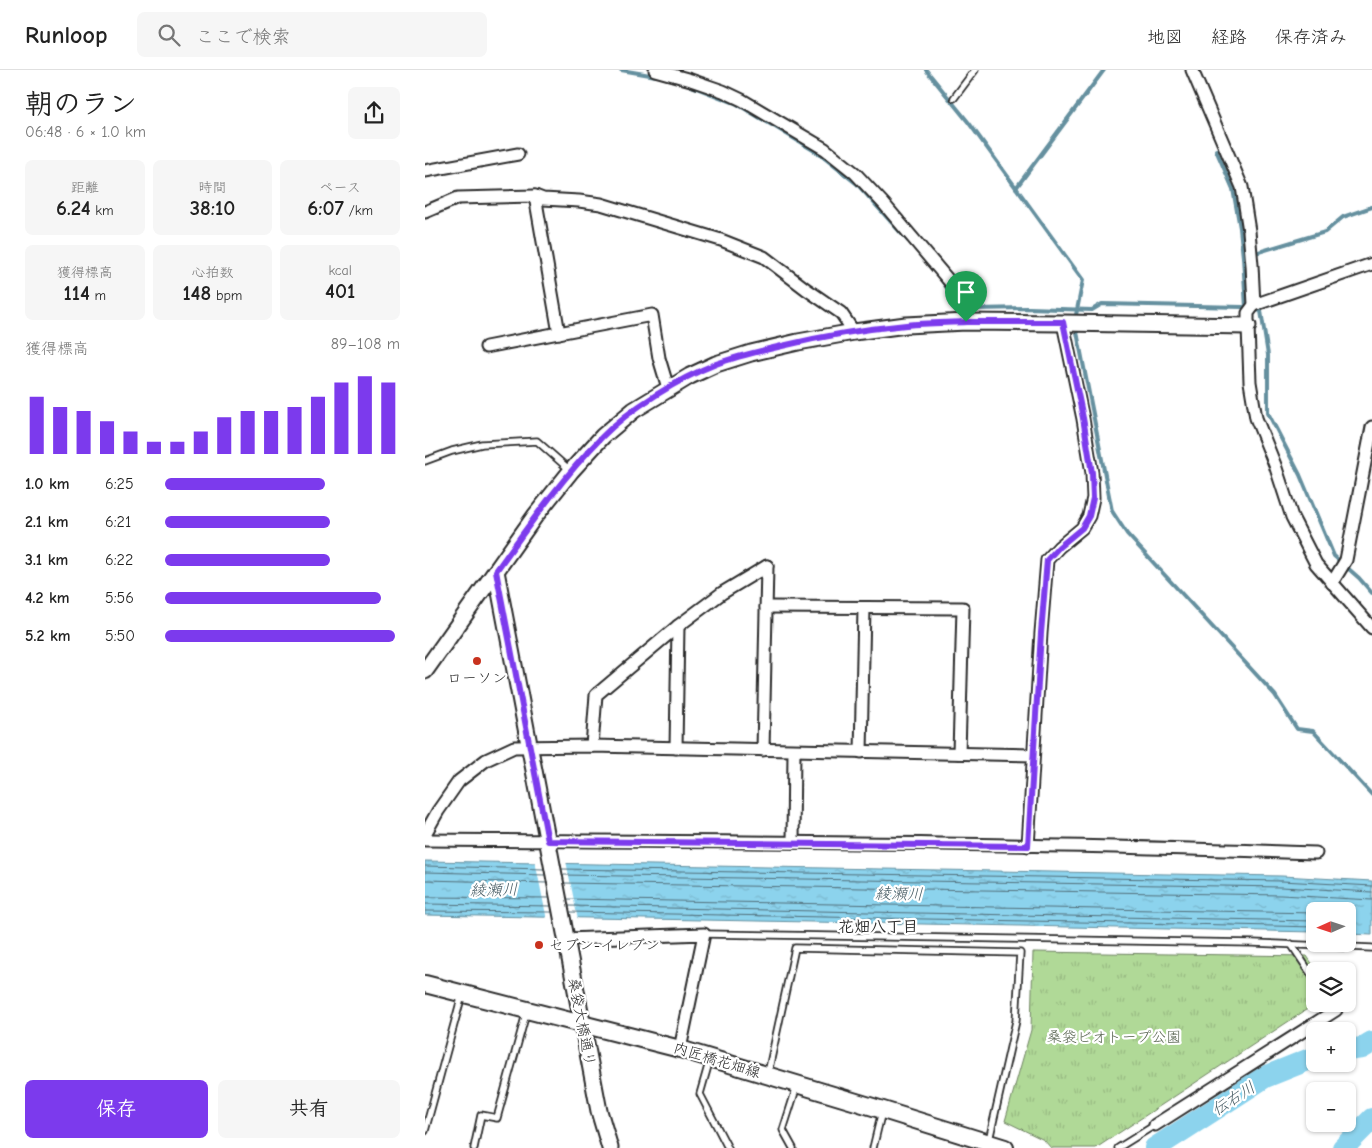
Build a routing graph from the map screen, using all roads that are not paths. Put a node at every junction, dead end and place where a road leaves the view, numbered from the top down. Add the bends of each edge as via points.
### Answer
1 (655, 70) edge
2 (975, 70) edge
3 (1191, 70) edge
4 (954, 98) dead end
5 (518, 154) dead end
6 (425, 171) edge
7 (535, 196) junction
8 (425, 212) edge
9 (1372, 264) edge
10 (1254, 305) junction
11 (966, 322) junction
12 (1063, 322) junction
13 (1248, 326) junction
14 (854, 332) junction
15 (559, 333) junction
16 (485, 347) dead end
17 (668, 388) junction
18 (1372, 427) edge
19 (425, 461) edge
20 (571, 471) junction
21 (496, 571) junction
22 (1332, 583) junction
23 (767, 607) junction
24 (864, 608) junction
25 (678, 626) junction
26 (1372, 628) edge
27 (425, 672) edge
28 (592, 746) junction
29 (530, 747) junction
30 (676, 748) junction
31 (763, 750) junction
32 (794, 750) junction
33 (861, 752) junction
34 (959, 752) junction
35 (1033, 755) junction
36 (425, 834) edge
37 (425, 840) edge
38 (793, 842) junction
39 (549, 845) junction
40 (1028, 846) junction
41 (1315, 853) dead end
42 (565, 934) junction
43 (704, 934) junction
44 (1291, 944) junction
45 (1372, 948) edge
46 (1306, 966) edge
47 (425, 984) edge
48 (462, 993) junction
49 (527, 1009) junction
50 (1333, 1012) edge
51 (582, 1023) junction
52 (680, 1048) junction
53 (710, 1058) junction
54 (767, 1075) junction
55 (797, 1084) junction
56 (883, 1110) junction
57 (1155, 1125) joint
58 (425, 1130) edge
59 (988, 1143) junction
60 (474, 1148) edge
61 (610, 1148) edge
62 (728, 1148) edge
63 (793, 1148) edge
64 (873, 1148) edge
65 (1005, 1148) edge
66 (1118, 1148) edge

1 - 11 street via 699,82 742,100 825,149 855,172 955,288 964,306
2 - 4 lane
3 - 10 street via 1242,187 1249,231
5 - 6 street
7 - 8 street via 458,198
7 - 14 street via 601,204 721,240 764,257 841,313
7 - 15 street
9 - 10 street
10 - 13 street via 1248,313
11 - 12 street
11 - 14 street
12 - 13 street
12 - 35 street via 1083,418 1093,498 1082,528 1047,560
13 - 22 street via 1250,382 1256,418 1292,517 1316,564
14 - 17 street via 751,353 716,364
15 - 16 street
15 - 17 street via 652,315
17 - 20 street via 603,436
18 - 22 street via 1346,560
19 - 20 lane via 483,444 537,441
20 - 21 street
21 - 27 street
21 - 29 street, 桑袋大橋通り
22 - 26 street
23 - 24 street
23 - 25 street via 767,566
23 - 31 street
24 - 33 street
24 - 34 street via 963,608
25 - 28 street via 596,695
25 - 30 street
28 - 29 street
28 - 30 street
29 - 36 street via 514,746 486,760 459,781
29 - 39 street, 桑袋大橋通り
30 - 31 street
31 - 32 street
32 - 33 street
32 - 38 street
33 - 34 street
34 - 35 street
35 - 40 street
37 - 39 street
38 - 39 street
38 - 40 street
39 - 42 street, 桑袋大橋通り
40 - 41 street
42 - 43 street
42 - 51 street, 桑袋大橋通り
43 - 44 lane
43 - 52 street
44 - 45 lane
44 - 46 lane
47 - 48 main road, 内匠橋花畑線
48 - 49 main road, 内匠橋花畑線
48 - 58 lane
49 - 51 main road, 内匠橋花畑線
49 - 60 lane via 497,1118 481,1115
50 - 57 street
51 - 52 main road, 内匠橋花畑線
51 - 61 street, 桑袋大橋通り via 599,1111
52 - 53 main road, 内匠橋花畑線
53 - 54 main road, 内匠橋花畑線
53 - 62 lane via 700,1094
54 - 55 main road, 内匠橋花畑線
54 - 59 lane via 795,948 1020,952 1016,1021
55 - 56 main road, 内匠橋花畑線
55 - 63 lane via 783,1130
56 - 59 main road, 内匠橋花畑線
56 - 64 lane
57 - 66 lane
59 - 65 main road, 内匠橋花畑線

